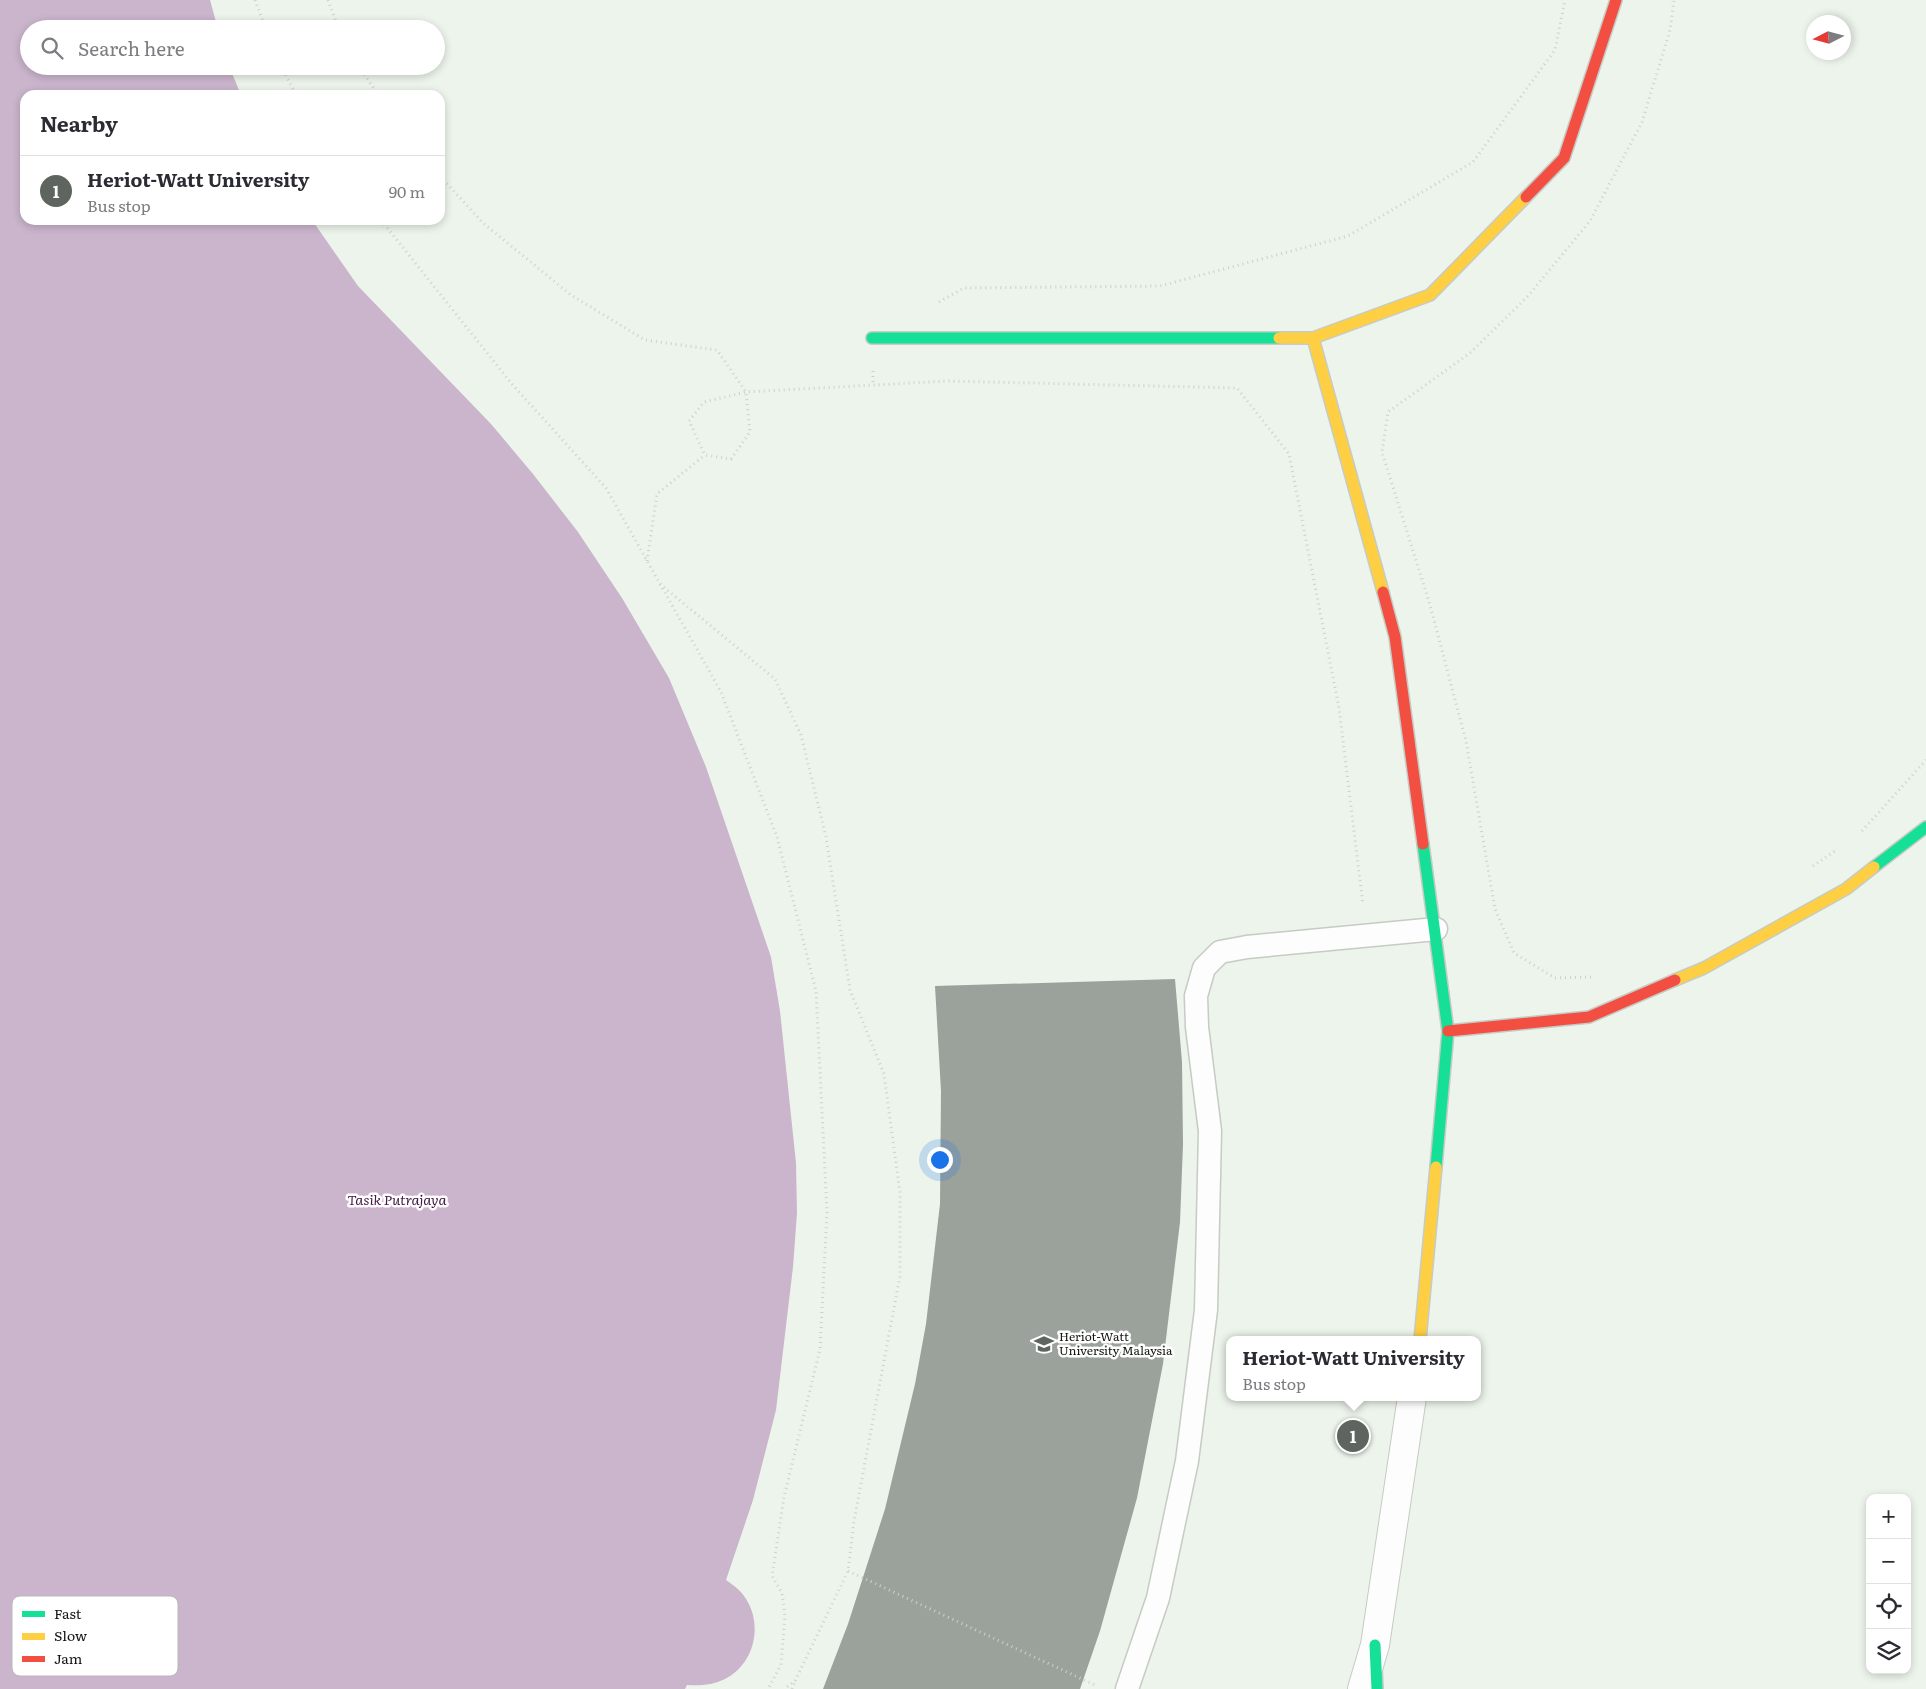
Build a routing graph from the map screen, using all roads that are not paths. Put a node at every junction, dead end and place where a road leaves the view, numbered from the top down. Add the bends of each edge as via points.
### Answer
1 (1616, 0) edge
2 (872, 338) dead end
3 (1313, 338) junction
4 (1926, 827) edge
5 (1436, 929) junction
6 (1448, 1031) junction
7 (1420, 1336) edge
8 (1411, 1401) edge
9 (1375, 1645) junction
10 (1127, 1689) edge
11 (1362, 1689) edge
12 (1377, 1689) edge

1 - 3 street via 1564,158 1430,294
2 - 3 street
3 - 5 street via 1395,638
4 - 6 street via 1846,889 1704,968 1598,1014
5 - 6 street
5 - 10 lane via 1247,946 1220,952 1204,968 1196,996 1210,1131 1206,1310 1187,1461 1158,1598
6 - 7 street
8 - 9 street
9 - 11 street
9 - 12 street

